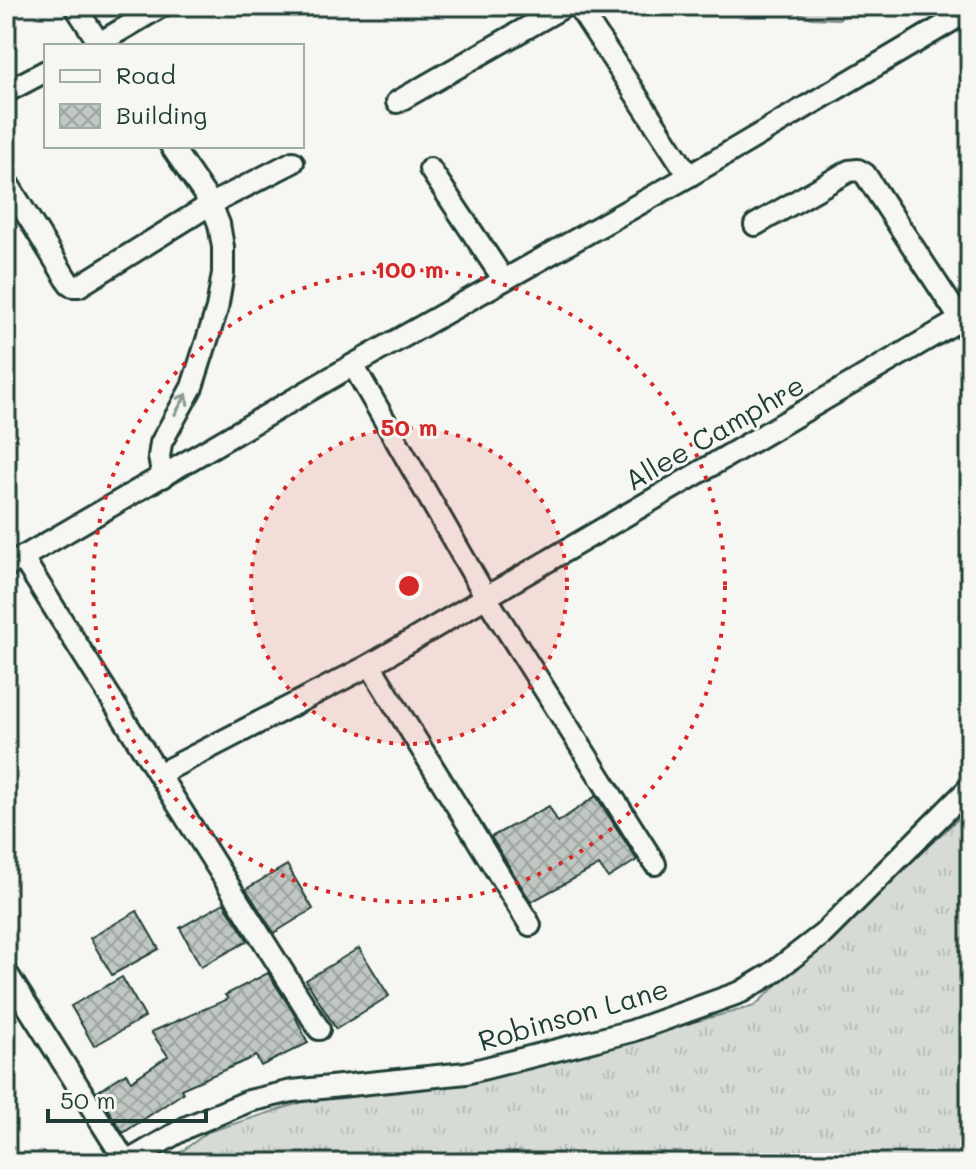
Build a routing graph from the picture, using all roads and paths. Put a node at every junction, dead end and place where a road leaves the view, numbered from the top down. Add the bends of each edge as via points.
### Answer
1 (75, 6) edge
2 (162, 6) edge
3 (565, 6) edge
4 (578, 6) edge
5 (970, 10) edge
6 (97, 44) edge
7 (100, 44) edge
8 (44, 72) edge
9 (6, 92) edge
10 (397, 102) dead end
11 (172, 148) edge
12 (293, 162) dead end
13 (430, 169) dead end
14 (689, 176) junction
15 (6, 181) edge
16 (211, 204) junction
17 (755, 225) dead end
18 (504, 280) junction
19 (966, 317) edge
20 (353, 365) junction
21 (163, 477) junction
22 (14, 562) edge
23 (486, 597) junction
24 (370, 665) junction
25 (159, 774) junction
26 (970, 787) edge
27 (655, 864) dead end
28 (530, 925) dead end
29 (6, 972) edge
30 (319, 1029) dead end
31 (126, 1162) edge

1 - 6 street
2 - 7 street
3 - 10 street
4 - 14 street
5 - 14 street
8 - 9 street
11 - 16 street
12 - 16 street
13 - 18 street
14 - 18 street
15 - 16 street via 73,286
21 -> 16 street via 161,443 192,387 217,309 223,247
17 - 19 street via 858,170
18 - 20 street
19 - 23 street, Allee Camphre
20 - 21 street
20 - 23 street
21 - 22 street
22 - 25 street
23 - 24 street, Allee Camphre
23 - 27 street
24 - 25 street, Allee Camphre
24 - 28 street
25 - 30 street
26 - 31 street, Robinson Lane via 823,934 741,992 632,1031 466,1073 292,1091 249,1101 187,1127
29 - 31 street

